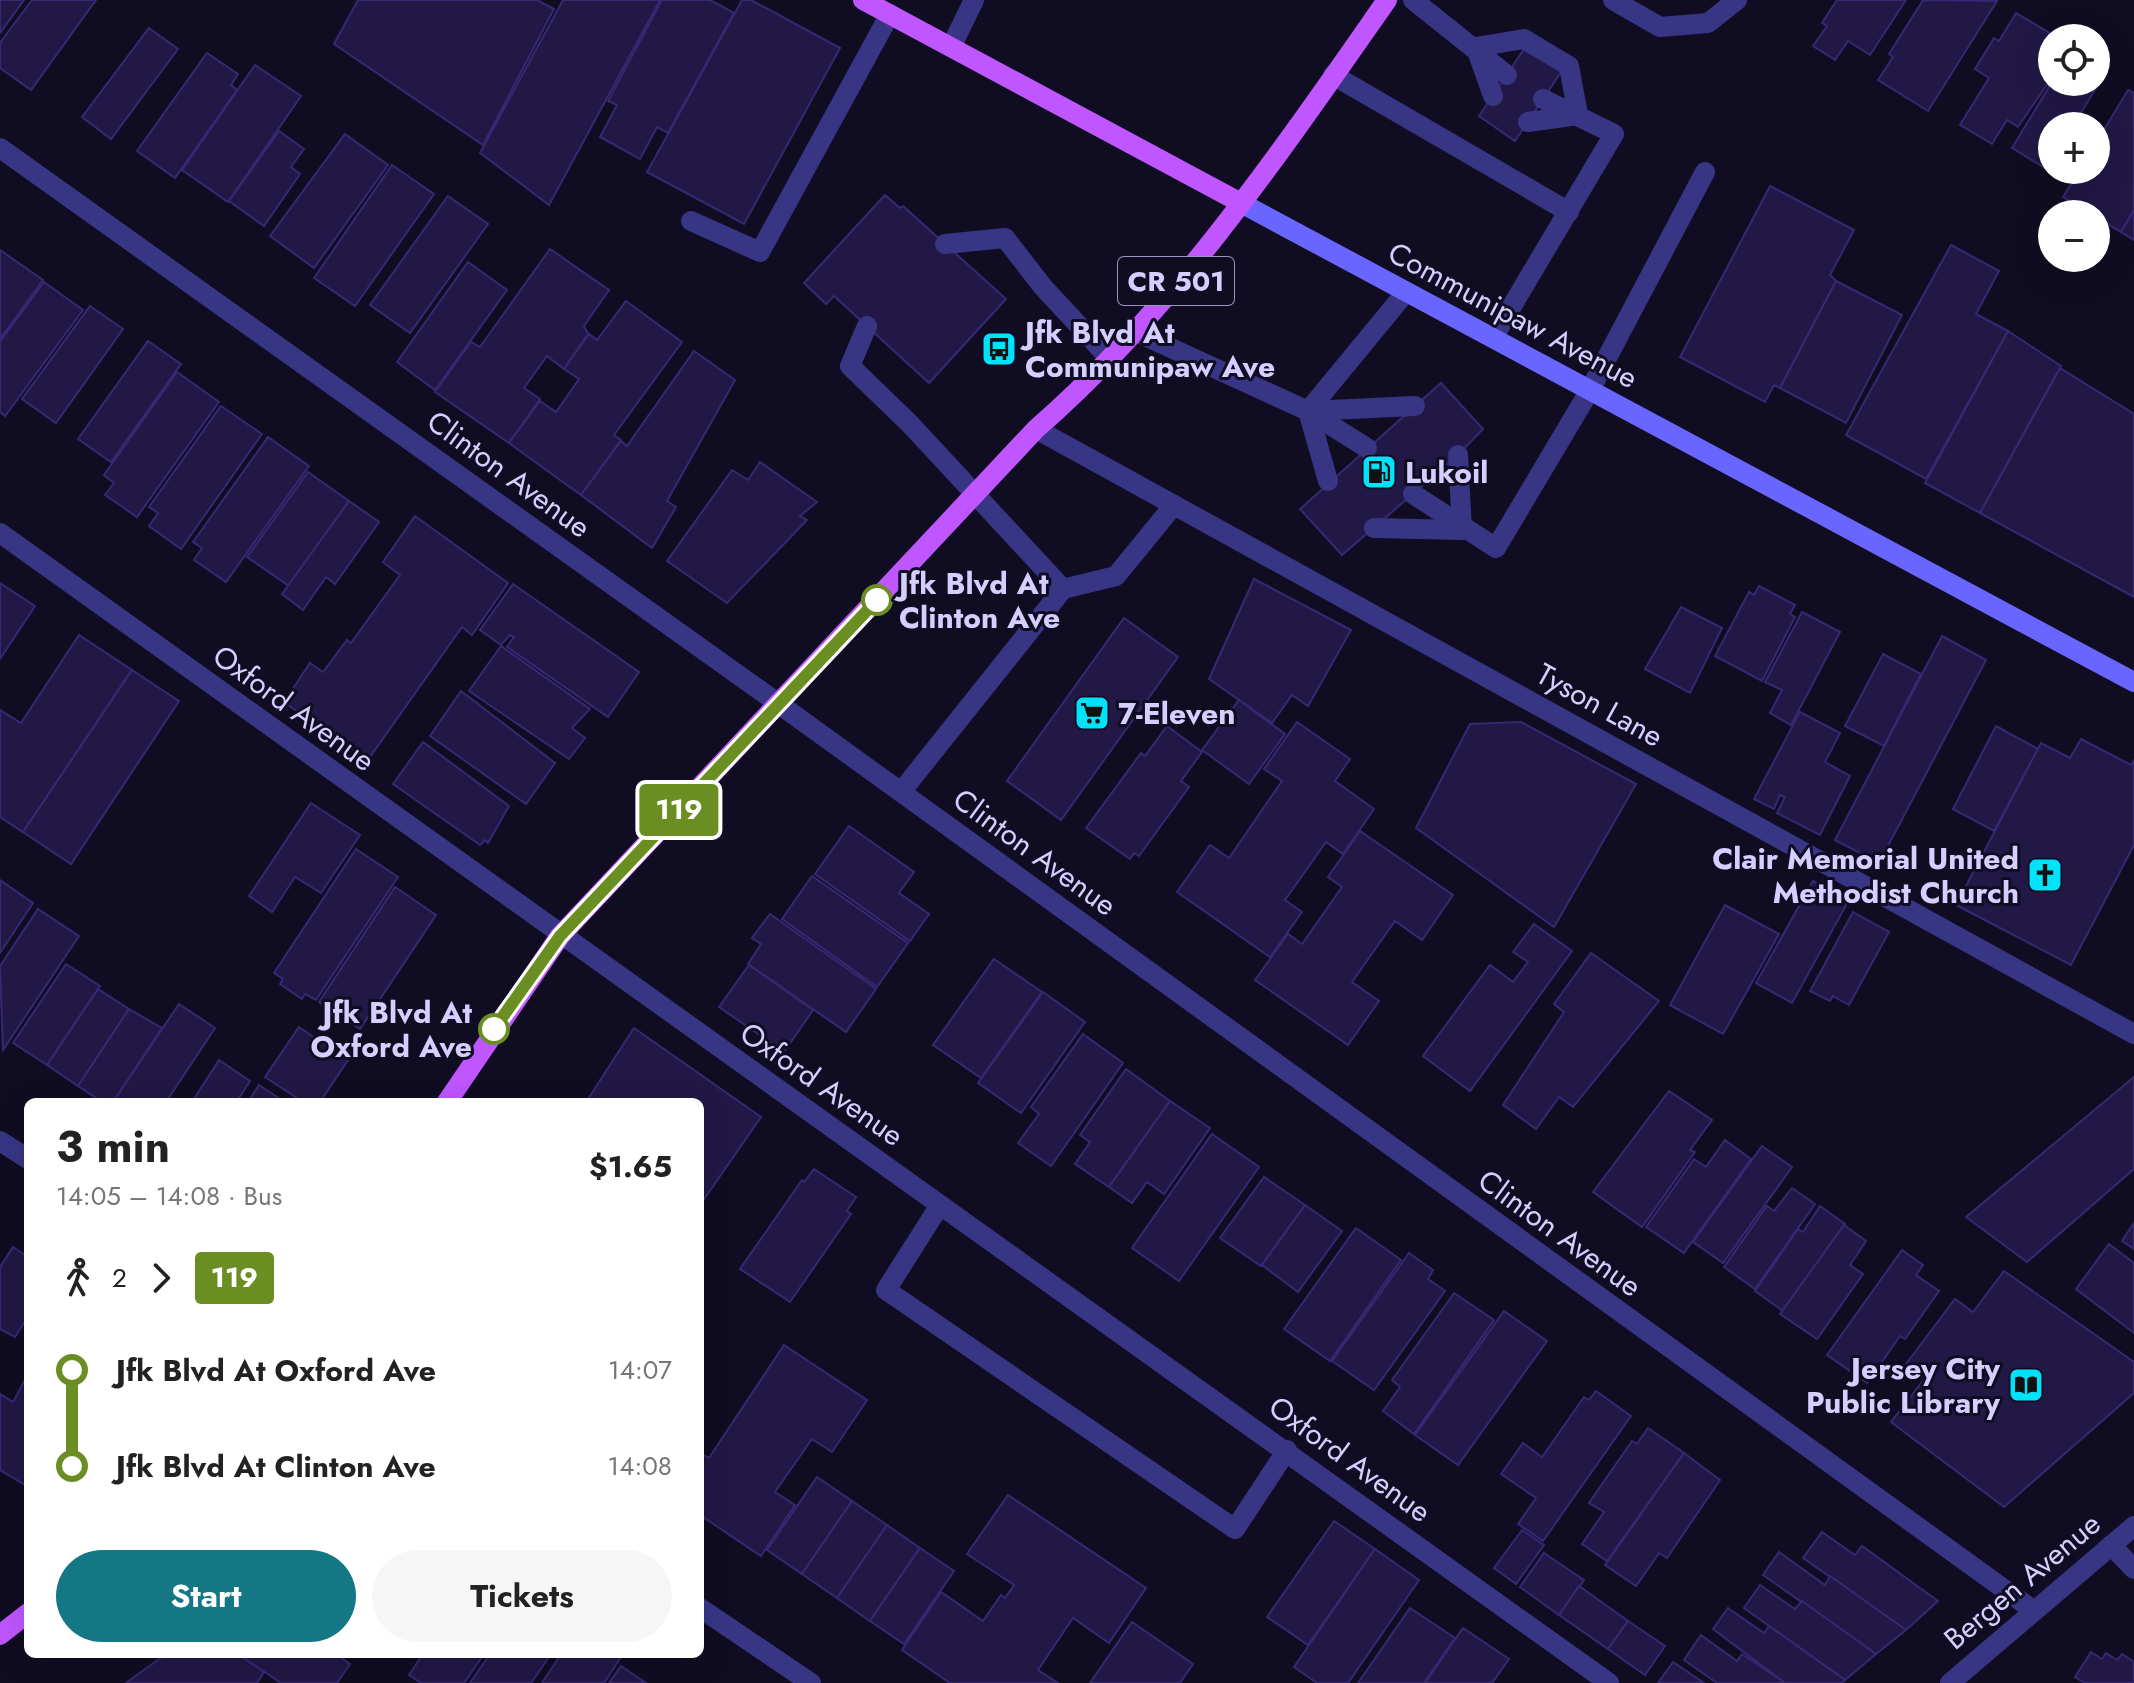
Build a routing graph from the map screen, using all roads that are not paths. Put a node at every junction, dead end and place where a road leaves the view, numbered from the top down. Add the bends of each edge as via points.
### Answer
1 (863, 0) edge
2 (974, 0) edge
3 (1387, 0) edge
4 (1413, 0) edge
5 (1613, 0) edge
6 (1717, 0) edge
7 (1737, 0) edge
8 (890, 14) junction
9 (1708, 23) junction
10 (951, 47) junction
11 (1476, 47) junction
12 (1333, 75) junction
13 (1507, 75) dead end
14 (1493, 96) dead end
15 (1543, 99) dead end
16 (1578, 115) junction
17 (1528, 122) dead end
18 (0, 148) edge
19 (1705, 172) dead end
20 (1241, 203) junction
21 (1569, 212) junction
22 (691, 221) dead end
23 (945, 244) dead end
24 (1406, 292) junction
25 (867, 326) dead end
26 (1134, 331) junction
27 (1493, 338) junction
28 (1111, 360) junction
29 (1590, 390) junction
30 (1415, 406) dead end
31 (1308, 411) junction
32 (1036, 429) junction
33 (1367, 448) dead end
34 (1458, 455) dead end
35 (1328, 481) dead end
36 (977, 494) junction
37 (1413, 494) dead end
38 (1174, 505) junction
39 (1374, 528) dead end
40 (1462, 530) junction
41 (0, 533) edge
42 (1063, 589) junction
43 (2134, 682) edge
44 (779, 704) junction
45 (901, 792) junction
46 (560, 936) junction
47 (2134, 1034) edge
48 (450, 1098) edge
49 (0, 1141) edge
50 (24, 1156) edge
51 (940, 1205) junction
52 (1287, 1450) junction
53 (2134, 1526) edge
54 (2111, 1545) junction
55 (2134, 1569) edge
56 (2033, 1610) junction
57 (704, 1611) edge
58 (24, 1616) edge
59 (0, 1635) edge
60 (811, 1683) edge
61 (1609, 1683) edge
62 (1950, 1683) edge

1 - 8 main road, Communipaw Avenue
2 - 10 street
3 - 12 main road, CR 501
4 - 11 street
5 - 9 street via 1660,27
6 - 9 street
7 - 9 street
8 - 10 main road, Communipaw Avenue
8 - 22 street via 760,252
10 - 20 main road, Communipaw Avenue
11 - 13 street
11 - 14 street
11 - 16 street via 1524,39 1569,66
12 - 20 main road, CR 501
12 - 21 street
15 - 16 street
16 - 17 street
16 - 21 street via 1614,134
18 - 44 street, Clinton Avenue
19 - 29 street
20 - 24 main road, Communipaw Avenue
20 - 26 main road, CR 501
21 - 27 street
23 - 28 street via 1005,238
24 - 27 main road, Communipaw Avenue
24 - 31 street
25 - 36 street via 850,366
26 - 28 main road, CR 501
26 - 31 street
27 - 29 main road, Communipaw Avenue
28 - 32 main road, CR 501
29 - 40 street via 1496,548
29 - 43 main road, Communipaw Avenue
30 - 31 street
31 - 33 street
31 - 35 street
32 - 36 main road, CR 501
32 - 38 street, Tyson Lane
34 - 40 street
36 - 42 street
36 - 44 main road, CR 501
37 - 40 street
38 - 42 street via 1116,576
38 - 47 street, Tyson Lane
39 - 40 street
41 - 46 street, Oxford Avenue
42 - 45 street
44 - 45 street, Clinton Avenue
44 - 46 main road, CR 501
45 - 56 street, Clinton Avenue
46 - 48 main road, CR 501
46 - 51 street, Oxford Avenue
49 - 50 street
51 - 52 street, Oxford Avenue
51 - 52 street via 886,1290 1235,1529
52 - 61 street, Oxford Avenue
53 - 54 street, Bergen Avenue
54 - 55 street
54 - 56 street, Bergen Avenue
56 - 62 street, Bergen Avenue
57 - 60 street
58 - 59 main road

